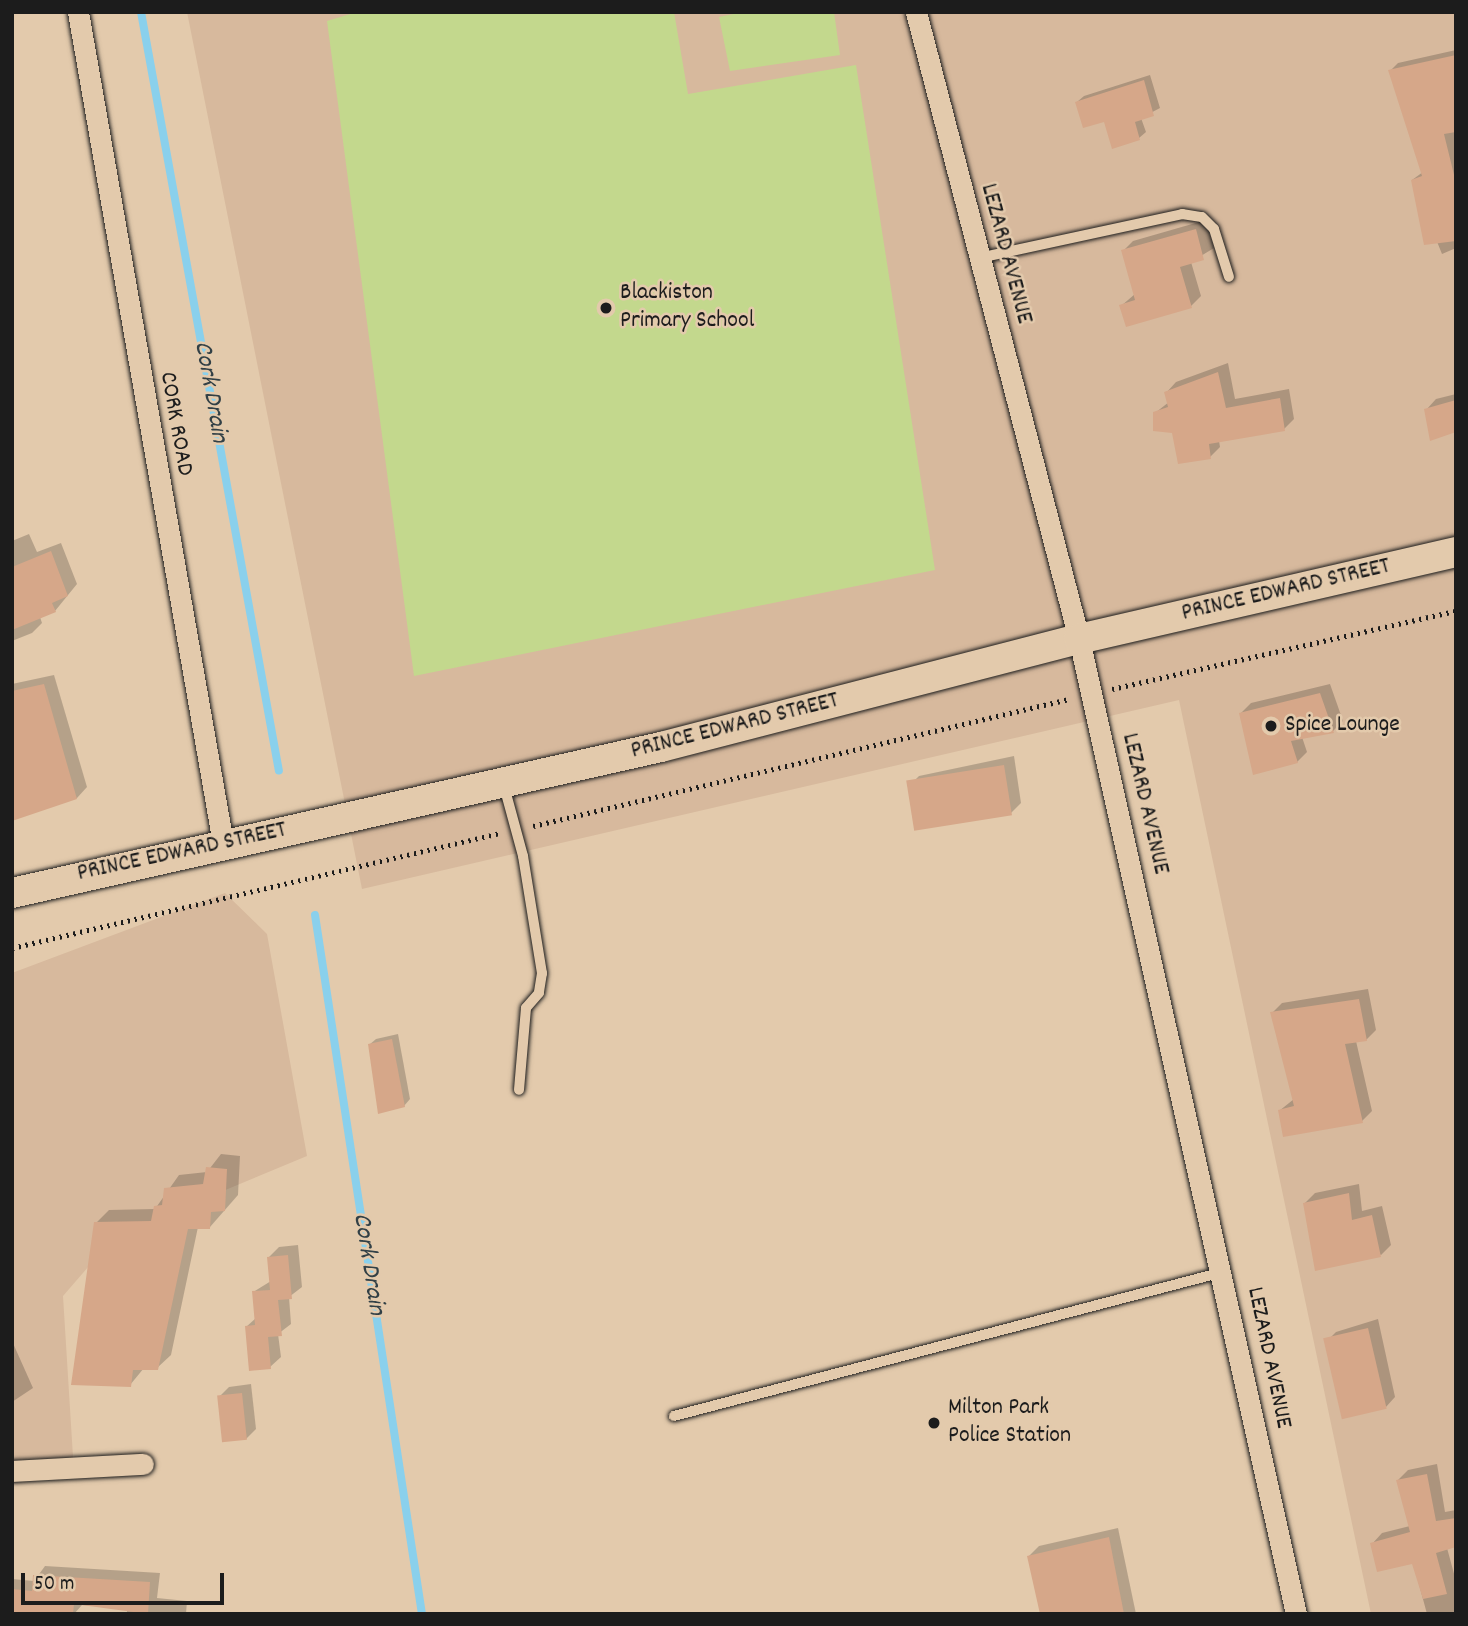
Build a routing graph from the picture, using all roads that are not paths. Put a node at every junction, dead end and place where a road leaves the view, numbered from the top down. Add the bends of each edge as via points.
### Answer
1 (78, 12) edge
2 (916, 12) edge
3 (979, 258) junction
4 (1229, 277) dead end
5 (1456, 552) edge
6 (1079, 639) junction
7 (503, 783) junction
8 (223, 844) junction
9 (12, 892) edge
10 (519, 1090) dead end
11 (1223, 1272) junction
12 (674, 1416) dead end
13 (143, 1464) dead end
14 (12, 1471) edge
15 (1296, 1614) edge

1 - 8 street, CORK ROAD
2 - 3 street, LEZARD AVENUE
3 - 4 lane via 1182,214 1202,217 1214,229
3 - 6 street, LEZARD AVENUE
5 - 6 main road, PRINCE EDWARD STREET
6 - 7 main road, PRINCE EDWARD STREET
6 - 11 street, LEZARD AVENUE
7 - 8 main road, PRINCE EDWARD STREET
7 - 10 lane via 542,973 539,993 526,1008
8 - 9 main road, PRINCE EDWARD STREET
11 - 12 lane
11 - 15 street, LEZARD AVENUE
13 - 14 street

